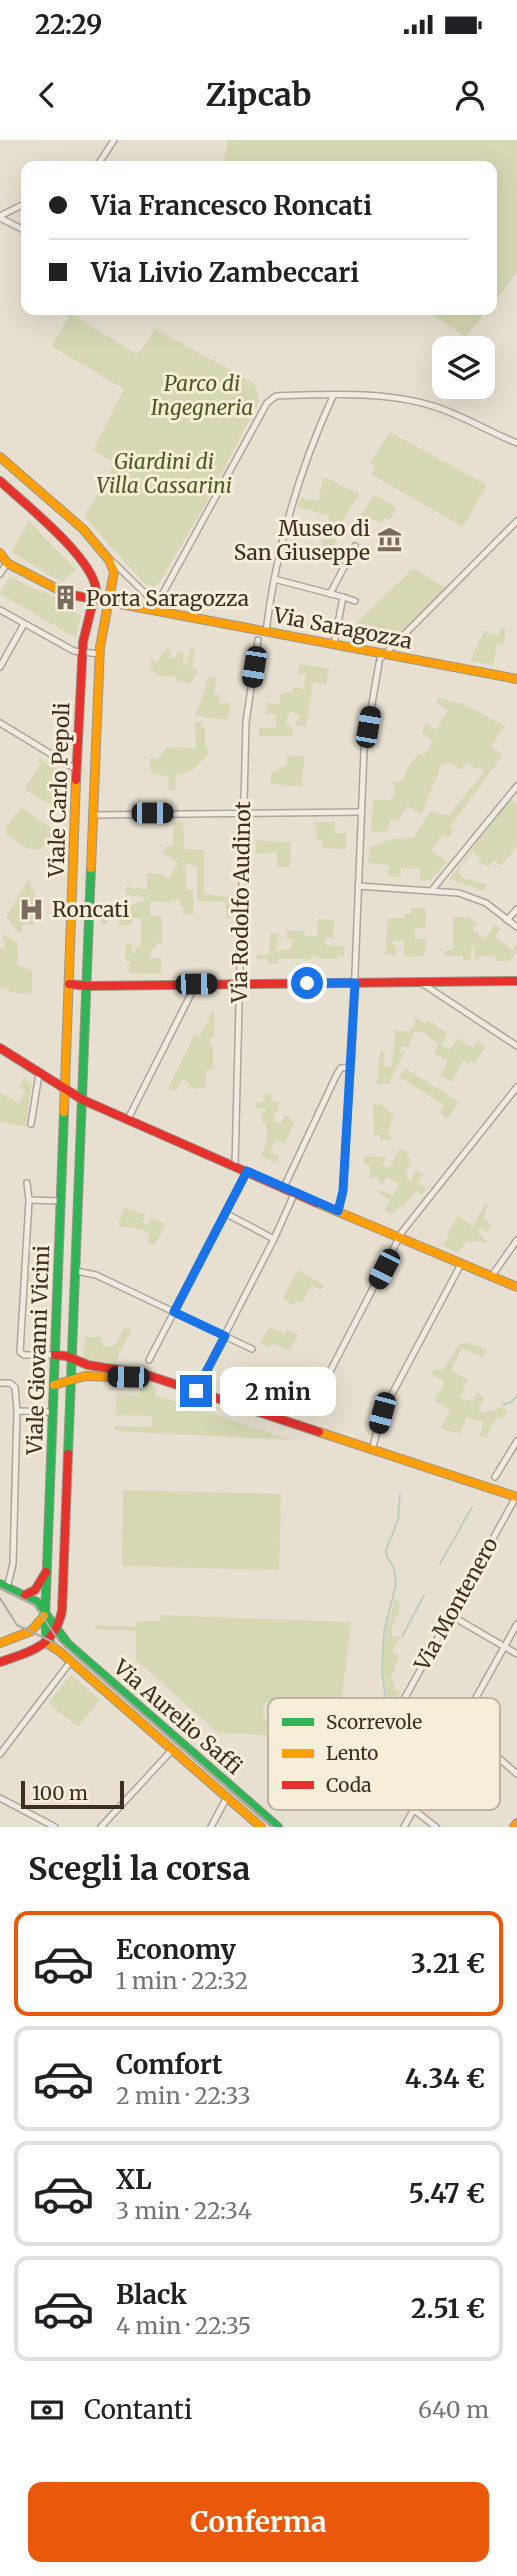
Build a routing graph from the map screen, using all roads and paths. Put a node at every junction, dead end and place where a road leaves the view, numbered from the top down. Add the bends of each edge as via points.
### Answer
1 (114, 140) edge
2 (100, 161) edge
3 (21, 206) edge
4 (0, 217) edge
5 (21, 228) edge
6 (333, 396) junction
7 (517, 443) edge
8 (0, 457) edge
9 (0, 481) edge
10 (517, 521) edge
11 (355, 546) dead end
12 (0, 553) edge
13 (111, 561) junction
14 (7, 563) junction
15 (0, 574) edge
16 (274, 579) junction
17 (163, 593) junction
18 (145, 594) junction
19 (330, 594) junction
20 (343, 597) junction
21 (93, 599) junction
22 (108, 601) junction
23 (355, 601) dead end
24 (0, 610) edge
25 (163, 611) junction
26 (24, 624) junction
27 (260, 634) junction
28 (334, 645) junction
29 (82, 653) junction
30 (99, 654) junction
31 (381, 659) junction
32 (0, 667) edge
33 (517, 680) edge
34 (0, 723) edge
35 (77, 770) junction
36 (96, 771) junction
37 (517, 786) edge
38 (243, 812) junction
39 (361, 812) junction
40 (75, 814) junction
41 (94, 815) junction
42 (358, 886) junction
43 (432, 890) junction
44 (517, 909) edge
45 (507, 920) junction
46 (517, 927) edge
47 (517, 981) edge
48 (420, 982) junction
49 (355, 983) junction
50 (69, 984) junction
51 (196, 984) junction
52 (239, 984) junction
53 (88, 986) junction
54 (517, 1046) edge
55 (0, 1048) edge
56 (350, 1067) junction
57 (36, 1072) junction
58 (517, 1087) edge
59 (65, 1090) junction
60 (83, 1100) junction
61 (128, 1119) junction
62 (31, 1124) dead end
63 (234, 1166) junction
64 (247, 1171) junction
65 (27, 1183) dead end
66 (284, 1187) junction
67 (295, 1192) junction
68 (29, 1200) junction
69 (60, 1201) junction
70 (338, 1211) junction
71 (225, 1213) junction
72 (398, 1238) junction
73 (274, 1239) junction
74 (517, 1240) edge
75 (461, 1265) junction
76 (58, 1269) junction
77 (76, 1270) junction
78 (491, 1277) junction
79 (517, 1287) edge
80 (174, 1312) junction
81 (225, 1336) junction
82 (252, 1349) dead end
83 (55, 1355) junction
84 (73, 1359) junction
85 (149, 1360) dead end
86 (72, 1378) junction
87 (166, 1381) junction
88 (0, 1383) edge
89 (54, 1385) junction
90 (196, 1391) junction
91 (320, 1391) dead end
92 (17, 1411) junction
93 (53, 1412) junction
94 (517, 1441) edge
95 (372, 1450) junction
96 (495, 1477) dead end
97 (517, 1497) edge
98 (47, 1568) junction
99 (3, 1586) edge
100 (25, 1595) junction
101 (45, 1612) junction
102 (450, 1615) junction
103 (517, 1624) edge
104 (57, 1631) junction
105 (0, 1643) edge
106 (50, 1644) junction
107 (505, 1645) junction
108 (517, 1654) edge
109 (71, 1661) junction
110 (0, 1662) edge
111 (405, 1698) edge
112 (476, 1698) edge
113 (173, 1750) junction
114 (0, 1754) edge
115 (500, 1758) edge
116 (517, 1773) edge
117 (227, 1797) junction
118 (0, 1798) edge
119 (414, 1810) joint
120 (55, 1827) edge
121 (101, 1827) edge
122 (211, 1827) edge
123 (261, 1827) edge
124 (278, 1827) edge
125 (404, 1827) edge
126 (436, 1827) edge

1 - 2 street
3 - 4 street
4 - 5 street
6 - 7 street via 433,406
6 - 16 street, Via Rodolfo Audinot via 313,438
6 - 17 street via 276,396 267,403
8 - 13 main road via 78,524
9 - 21 main road via 85,562 96,584
10 - 31 street
11 - 19 street
12 - 14 main road, Via Saragozza
13 - 18 street, Via Saragozza
13 - 22 main road, Viale Carlo Pepoli via 114,572
14 - 15 street
14 - 21 main road, Via Saragozza via 68,593
16 - 19 street
16 - 27 street, Via Rodolfo Audinot
17 - 18 street
17 - 25 street
18 - 25 street, Via Saragozza
19 - 20 street
20 - 23 street
20 - 28 street
21 - 22 main road, Via Saragozza
21 - 29 main road, Viale Carlo Pepoli
22 - 25 main road, Via Saragozza
22 - 30 main road, Viale Carlo Pepoli
24 - 26 street
25 - 27 main road, Via Saragozza
26 - 29 street
26 - 32 street
27 - 28 main road, Via Saragozza
27 - 38 street, Via Rodolfo Audinot via 246,722
28 - 31 main road, Via Saragozza
29 - 30 street
29 - 35 main road, Viale Carlo Pepoli
30 - 36 main road, Viale Carlo Pepoli
31 - 33 main road, Via Saragozza
31 - 39 street via 364,750
34 - 35 street
35 - 36 main road
35 - 40 main road, Viale Carlo Pepoli
36 - 41 main road, Viale Carlo Pepoli
37 - 43 street
38 - 39 street
38 - 41 street
38 - 52 street, Via Rodolfo Audinot
39 - 42 street
40 - 41 main road
40 - 50 main road, Viale Carlo Pepoli
41 - 53 main road, Viale Carlo Pepoli
42 - 43 street
42 - 49 street
43 - 45 street via 478,899
44 - 45 street
45 - 46 street
47 - 48 main road
48 - 49 main road
48 - 54 street
49 - 52 main road
49 - 56 street
50 - 53 main road
50 - 59 main road, Viale Carlo Pepoli
51 - 52 main road
51 - 53 main road
51 - 61 street
52 - 63 street, Via Rodolfo Audinot
53 - 60 main road, Viale Carlo Pepoli
55 - 57 main road
56 - 66 street via 337,1074
56 - 70 street
57 - 59 main road
57 - 62 street
58 - 72 street
59 - 60 main road
59 - 69 main road, Viale Giovanni Vicini
60 - 61 main road
60 - 77 main road, Viale Giovanni Vicini
61 - 63 main road
63 - 64 main road
64 - 66 main road
64 - 71 street
65 - 68 street
66 - 67 main road
67 - 70 main road
67 - 73 street
68 - 69 street
68 - 83 street via 20,1352
69 - 76 main road, Viale Giovanni Vicini
70 - 72 main road
71 - 73 street
71 - 80 street
72 - 75 main road
72 - 91 street
73 - 81 street
74 - 78 street
75 - 78 main road
75 - 95 street via 382,1413
76 - 77 main road
76 - 83 main road, Viale Giovanni Vicini
77 - 80 street
77 - 84 main road, Viale Giovanni Vicini
78 - 79 main road
80 - 81 street
80 - 85 street
81 - 82 street
81 - 90 street
83 - 84 main road
83 - 89 main road, Viale Giovanni Vicini
84 - 86 main road, Viale Giovanni Vicini
84 - 87 main road
86 - 87 main road
86 - 89 main road
86 - 104 main road, Viale Giovanni Vicini via 62,1617
87 - 90 main road
88 - 92 street via 17,1390
89 - 93 main road, Viale Giovanni Vicini
90 - 95 main road
92 - 93 street
92 - 99 street via 12,1567
93 - 98 main road, Viale Giovanni Vicini
94 - 96 street
95 - 97 main road
97 - 102 street, Via Montenero
98 - 100 main road via 36,1588
98 - 101 main road, Viale Giovanni Vicini
99 - 100 main road, Via Aurelio Saffi
100 - 101 main road, Via Aurelio Saffi
101 - 104 main road, Via Aurelio Saffi
101 - 105 main road via 39,1626
101 - 106 main road, Viale Giovanni Vicini
102 - 107 street
102 - 111 street, Via Montenero
103 - 107 street
104 - 106 main road, Viale Giovanni Vicini
104 - 124 main road, Via Aurelio Saffi
106 - 109 main road, Via Aurelio Saffi
106 - 110 main road
107 - 108 street
107 - 112 street
109 - 113 main road, Via Aurelio Saffi
109 - 114 street
113 - 117 main road, Via Aurelio Saffi
113 - 121 street
115 - 116 street
117 - 122 street
117 - 123 main road, Via Aurelio Saffi
118 - 120 street
119 - 125 street
119 - 126 street

